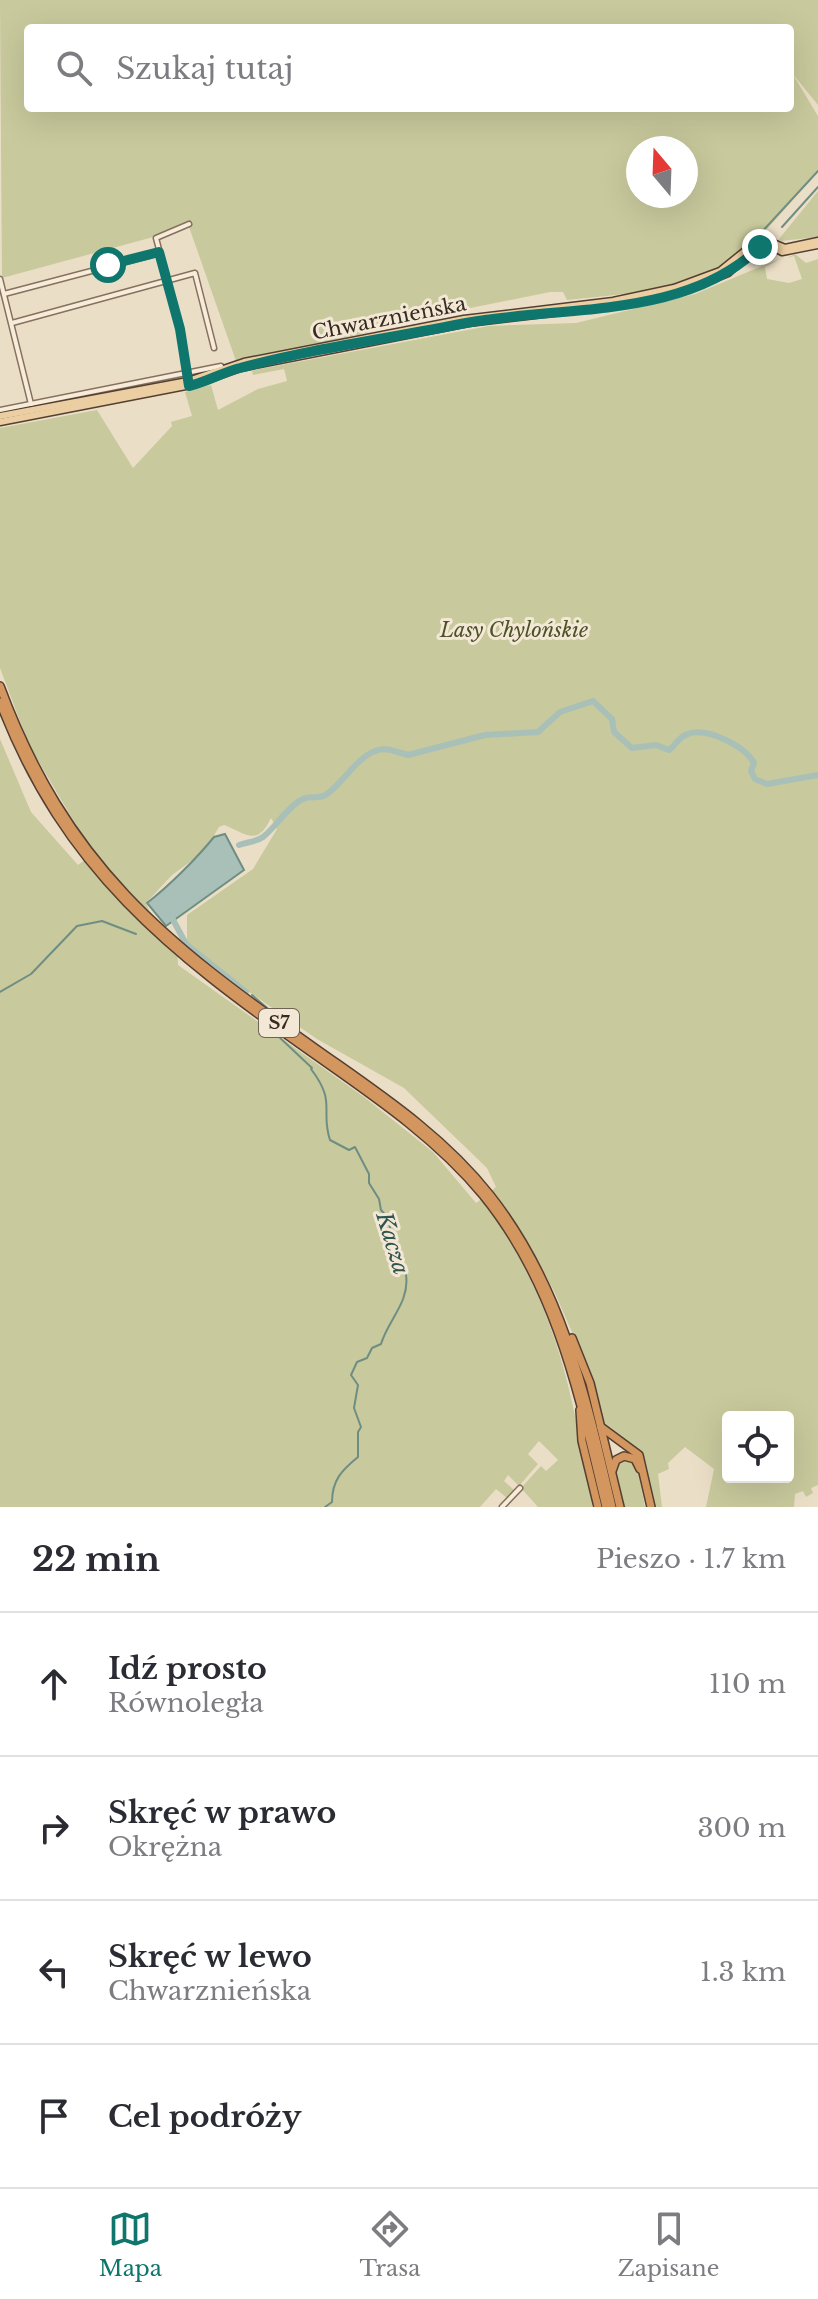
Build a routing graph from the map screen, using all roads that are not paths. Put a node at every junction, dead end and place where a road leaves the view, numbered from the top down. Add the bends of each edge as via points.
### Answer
1 (189, 224) dead end
2 (818, 243) edge
3 (159, 252) junction
4 (0, 279) edge
5 (168, 281) junction
6 (4, 294) junction
7 (9, 310) junction
8 (0, 313) edge
9 (12, 323) junction
10 (214, 348) dead end
11 (221, 366) dead end
12 (188, 380) junction
13 (31, 404) junction
14 (0, 416) edge
15 (0, 686) edge
16 (0, 702) edge
17 (554, 1301) junction
18 (581, 1404) junction
19 (600, 1425) junction
20 (612, 1473) junction
21 (520, 1488) dead end
22 (502, 1507) edge
23 (596, 1507) edge
24 (606, 1507) edge
25 (612, 1507) edge
26 (620, 1507) edge
27 (649, 1507) edge

1 - 3 street via 156,238
2 - 12 main road, Chwarznieńska via 784,248 761,238 727,267 691,284 565,309 464,319 244,362
3 - 5 street
3 - 6 street
4 - 6 street
5 - 9 street
5 - 10 street via 196,275
5 - 12 street
6 - 7 street
7 - 8 street
7 - 9 street
9 - 13 street
11 - 12 street, Chwarznieńska
12 - 13 street, Chwarznieńska
12 - 14 main road, Chwarznieńska
13 - 14 street, Chwarznieńska
15 - 17 highway, S7 via 49,792 116,887 195,961 445,1146 516,1230
16 - 18 highway, S7 via 52,810 133,912 203,974 411,1125 484,1197 540,1285
17 - 19 highway via 581,1357
17 - 25 highway, S7
18 - 23 highway, S7 via 580,1427
18 - 24 highway
19 - 20 highway
19 - 27 highway via 639,1455
20 - 26 highway
20 - 27 highway via 620,1457 635,1459
21 - 22 street

